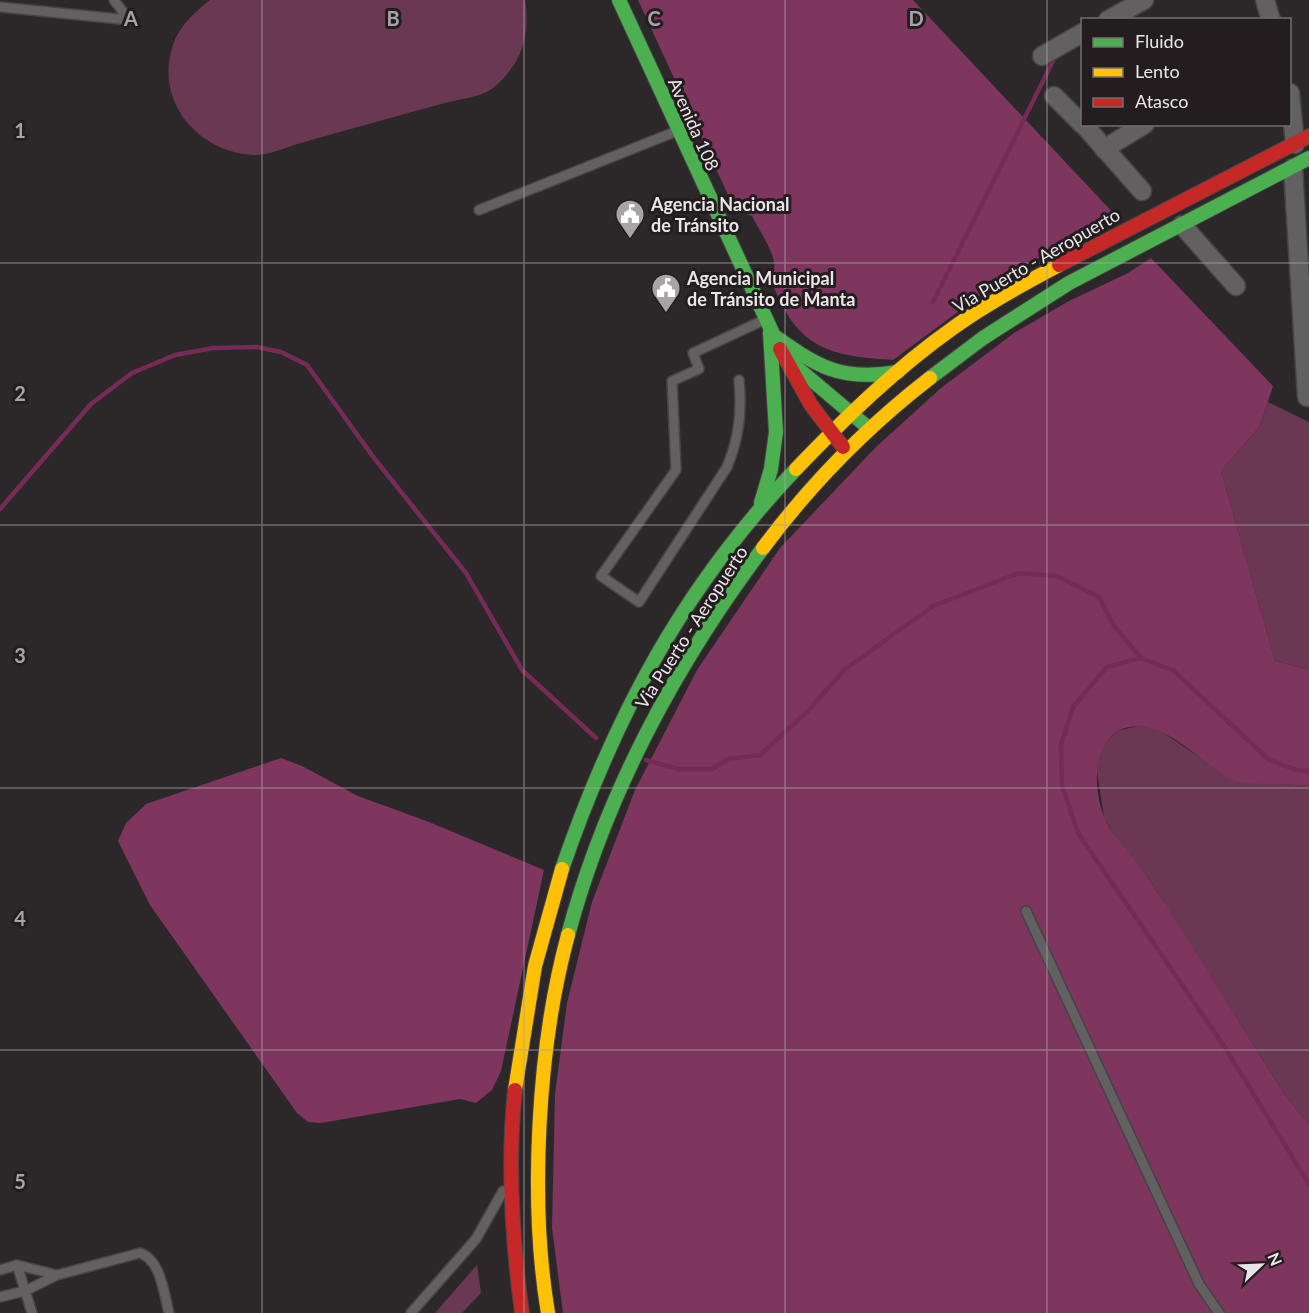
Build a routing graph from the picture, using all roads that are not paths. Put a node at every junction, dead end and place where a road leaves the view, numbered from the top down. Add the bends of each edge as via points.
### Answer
1 (114, 0) edge
2 (619, 0) edge
3 (1144, 0) edge
4 (1265, 0) edge
5 (0, 7) edge
6 (1112, 18) edge
7 (1270, 18) edge
8 (1081, 34) edge
9 (1042, 56) dead end
10 (1054, 96) dead end
11 (1291, 97) edge
12 (1081, 122) edge
13 (1085, 126) edge
14 (1142, 126) edge
15 (677, 131) junction
16 (1302, 140) edge
17 (1104, 149) junction
18 (1309, 158) edge
19 (1293, 168) junction
20 (1142, 191) dead end
21 (480, 210) dead end
22 (1182, 225) junction
23 (1236, 286) dead end
24 (1305, 287) edge
25 (767, 326) junction
26 (786, 359) junction
27 (898, 372) junction
28 (739, 380) dead end
29 (1307, 397) dead end
30 (853, 412) junction
31 (871, 431) junction
32 (830, 433) junction
33 (848, 452) junction
34 (758, 512) junction
35 (1026, 911) dead end
36 (525, 1174) junction
37 (17, 1265) junction
38 (0, 1270) edge
39 (57, 1275) junction
40 (518, 1285) junction
41 (25, 1291) junction
42 (0, 1297) edge
43 (32, 1313) edge
44 (170, 1313) edge
45 (411, 1313) edge
46 (516, 1313) edge
47 (522, 1313) edge
48 (548, 1313) edge
49 (1219, 1313) edge

1 - 5 lane via 129,20
2 - 15 main road, Avenida 108
3 - 6 street
4 - 7 street
8 - 9 street
10 - 12 street
11 - 16 street
13 - 17 street
14 - 17 street
15 - 21 lane
15 - 25 main road, Avenida 108
16 - 27 main road, Via Puerto - Aeropuerto via 1160,210 1010,292 939,338
17 - 20 street
18 - 19 main road, Via Puerto - Aeropuerto
19 - 22 main road, Via Puerto - Aeropuerto
19 - 24 street
22 - 23 street
22 - 31 main road, Via Puerto - Aeropuerto via 1069,283 983,338 910,394
24 - 29 street
25 - 26 main road, Avenida 108
25 - 27 main road via 807,359 835,373 858,377
25 - 28 lane via 693,353 699,369 672,381 676,470 601,576 639,602 727,467 740,424
25 - 34 main road via 776,432 771,469
26 - 30 main road, Avenida 108
26 - 32 main road, Avenida 108 via 803,396
27 - 30 main road, Via Puerto - Aeropuerto
30 - 31 main road, Avenida 108
30 - 32 main road, Via Puerto - Aeropuerto
31 - 33 main road, Via Puerto - Aeropuerto
32 - 33 main road, Avenida 108
32 - 34 main road, Via Puerto - Aeropuerto
33 - 36 main road, Via Puerto - Aeropuerto via 792,510 735,586 637,748 577,902 562,957
34 - 36 main road, Via Puerto - Aeropuerto via 666,636 631,699 588,794 552,897 527,1004 513,1104
35 - 49 lane via 1199,1284
36 - 40 main road, Via Puerto - Aeropuerto
36 - 45 lane via 476,1239
36 - 48 main road, Via Puerto - Aeropuerto
37 - 38 lane
37 - 39 lane
37 - 41 lane
39 - 41 lane
39 - 44 lane via 135,1253 145,1255 156,1266
40 - 46 lane
40 - 47 main road, Via Puerto - Aeropuerto
41 - 42 lane
41 - 43 lane

